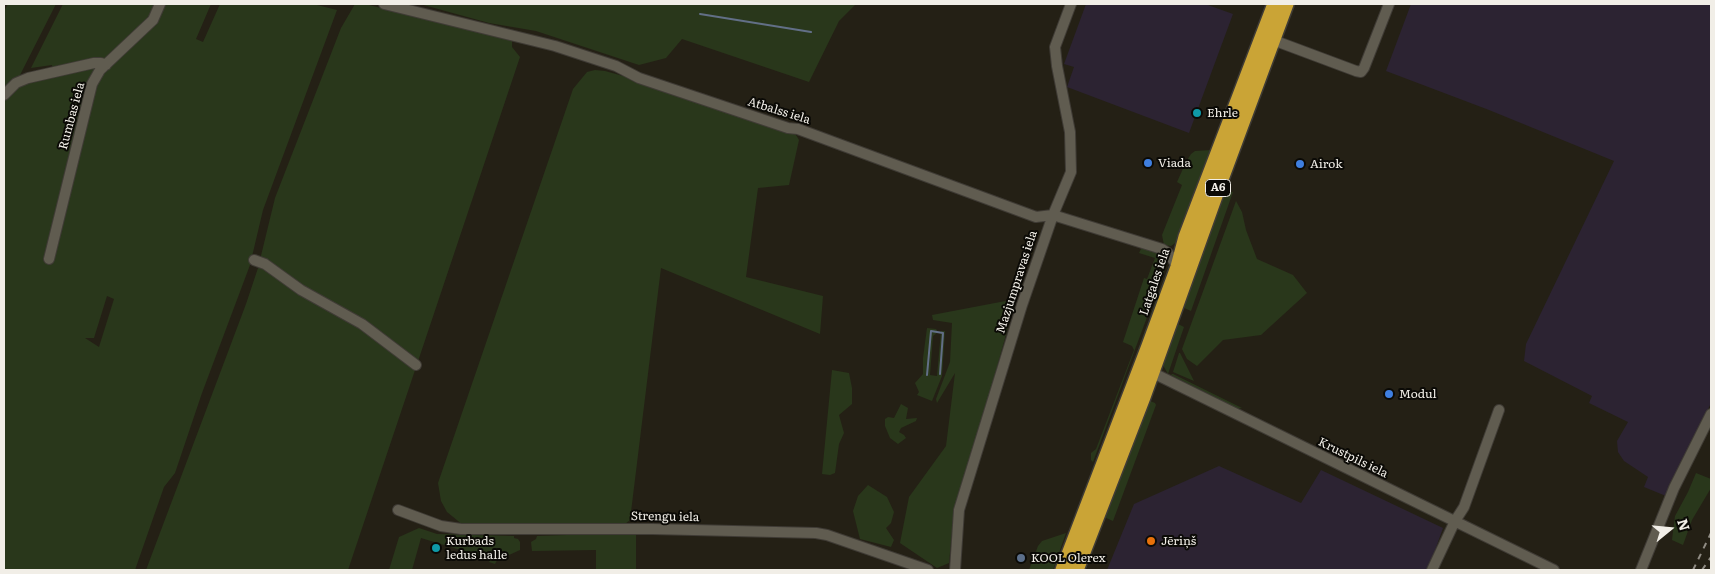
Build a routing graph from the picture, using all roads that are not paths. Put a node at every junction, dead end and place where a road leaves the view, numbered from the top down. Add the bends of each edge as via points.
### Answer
1 (160, 4) edge
2 (384, 4) edge
3 (1072, 4) edge
4 (1275, 4) edge
5 (1286, 4) edge
6 (1389, 4) edge
7 (1273, 40) junction
8 (106, 66) junction
9 (4, 95) edge
10 (1053, 215) junction
11 (1186, 237) junction
12 (1162, 249) junction
13 (49, 259) dead end
14 (254, 260) dead end
15 (1178, 267) junction
16 (416, 366) dead end
17 (1146, 370) junction
18 (1499, 410) dead end
19 (1711, 414) edge
20 (398, 510) dead end
21 (1455, 521) junction
22 (928, 570) edge
23 (955, 570) edge
24 (1063, 570) edge
25 (1076, 570) edge
26 (1432, 570) edge
27 (1554, 570) edge
28 (1641, 570) edge

1 - 8 street, Rumbas iela via 154,20
2 - 10 street, Atbalss iela via 564,49 616,66 638,78 798,129 1036,217
3 - 10 street, Mazjumpravas iela via 1055,46 1070,132 1070,172
4 - 11 highway, Latgales iela / A6
5 - 7 highway, Latgales iela / A6
6 - 7 street via 1361,72
7 - 17 highway, Latgales iela / A6
8 - 9 street via 94,63 28,78 16,83
8 - 13 street, Rumbas iela via 92,84
10 - 12 street, Atbalss iela
10 - 23 street, Mazjumpravas iela via 959,510
11 - 12 street via 1176,246
11 - 15 highway, Latgales iela / A6
12 - 15 street
14 - 16 street via 362,324
15 - 17 highway, Latgales iela / A6
17 - 21 street, Krustpils iela
17 - 24 highway, Latgales iela / A6 via 1132,387
17 - 25 highway, Latgales iela / A6 via 1143,397
18 - 21 street via 1470,492
19 - 28 street via 1674,488
20 - 22 street, Strengu iela via 441,526 461,529 816,533
21 - 26 street
21 - 27 street, Krustpils iela

